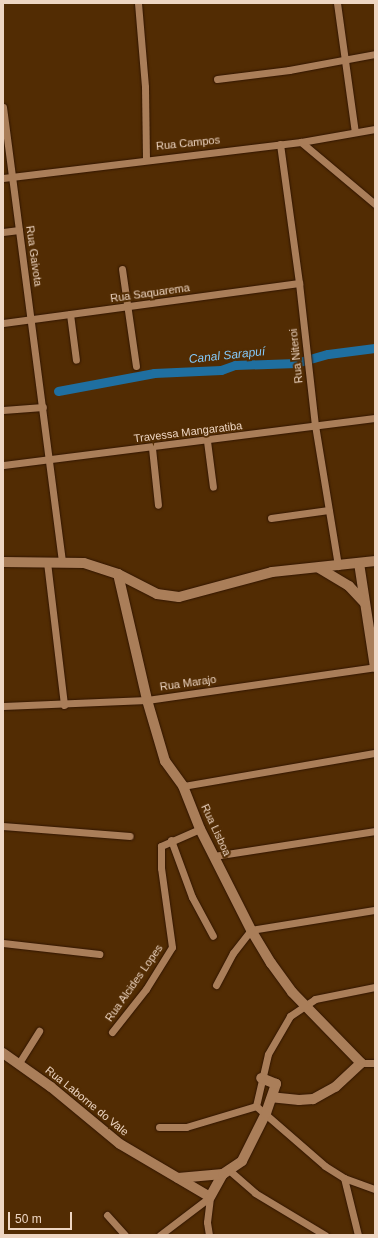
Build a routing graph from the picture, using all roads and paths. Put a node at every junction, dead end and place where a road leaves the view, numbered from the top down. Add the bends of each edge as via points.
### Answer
1 (138, 3) edge
2 (337, 3) edge
3 (375, 54) edge
4 (345, 59) junction
5 (217, 79) dead end
6 (3, 107) edge
7 (375, 129) edge
8 (355, 132) junction
9 (301, 142) junction
10 (280, 144) junction
11 (146, 159) junction
12 (12, 177) junction
13 (3, 178) edge
14 (375, 204) edge
15 (19, 230) junction
16 (3, 232) edge
17 (122, 269) dead end
18 (299, 283) junction
19 (126, 308) junction
20 (70, 314) junction
21 (32, 319) junction
22 (3, 323) edge
23 (76, 360) dead end
24 (136, 366) dead end
25 (43, 408) junction
26 (3, 410) edge
27 (375, 418) edge
28 (315, 425) junction
29 (207, 441) junction
30 (152, 448) junction
31 (49, 460) junction
32 (3, 465) edge
33 (213, 487) dead end
34 (158, 505) dead end
35 (328, 510) junction
36 (271, 518) dead end
37 (375, 561) edge
38 (3, 562) edge
39 (47, 562) junction
40 (62, 562) junction
41 (360, 563) junction
42 (338, 566) junction
43 (319, 568) junction
44 (118, 574) junction
45 (366, 605) junction
46 (375, 667) edge
47 (147, 700) junction
48 (64, 705) junction
49 (3, 706) edge
50 (375, 753) edge
51 (183, 786) junction
52 (3, 826) edge
53 (200, 829) junction
54 (375, 831) edge
55 (130, 836) dead end
56 (171, 840) junction
57 (214, 856) junction
58 (375, 910) edge
59 (251, 930) junction
60 (212, 936) dead end
61 (3, 943) edge
62 (99, 954) dead end
63 (216, 985) dead end
64 (375, 987) edge
65 (305, 1004) junction
66 (40, 1031) dead end
67 (112, 1032) dead end
68 (3, 1053) edge
69 (19, 1063) junction
70 (361, 1063) junction
71 (375, 1063) edge
72 (261, 1078) junction
73 (272, 1097) junction
74 (256, 1106) junction
75 (266, 1112) junction
76 (159, 1127) dead end
77 (226, 1172) junction
78 (178, 1178) junction
79 (344, 1178) junction
80 (375, 1189) edge
81 (210, 1197) junction
82 (107, 1215) dead end
83 (125, 1235) edge
84 (160, 1235) edge
85 (209, 1235) edge
86 (325, 1235) edge
87 (358, 1235) edge

1 - 11 street via 145,80
2 - 4 street
3 - 4 street
4 - 5 street via 289,70
4 - 8 street
6 - 12 street, Rua Gaivota
7 - 8 street, Rua Campos
8 - 9 street, Rua Campos
9 - 10 street, Rua Campos
9 - 14 street
10 - 11 street, Rua Campos
10 - 18 street, Rua Niteroi
11 - 12 street, Rua Campos
12 - 13 street, Rua Campos
12 - 15 street, Rua Gaivota
15 - 16 street
15 - 21 street, Rua Gaivota
17 - 19 street
18 - 19 street, Rua Saquarema
18 - 28 street, Rua Niteroi
19 - 20 street, Rua Saquarema
19 - 24 street
20 - 21 street, Rua Saquarema
20 - 23 street
21 - 22 street, Rua Saquarema
21 - 25 street, Rua Gaivota
25 - 26 street
25 - 31 street, Rua Gaivota
27 - 28 street, Travessa Mangaratiba
28 - 29 street, Travessa Mangaratiba
28 - 35 street, Rua Niteroi
29 - 30 street, Travessa Mangaratiba
29 - 33 street
30 - 31 street, Travessa Mangaratiba
30 - 34 street
31 - 32 street, Travessa Mangaratiba
31 - 40 street, Rua Gaivota
35 - 36 street
35 - 42 street, Rua Niteroi
37 - 41 main road
38 - 39 main road
39 - 40 main road
39 - 48 street
40 - 44 main road via 90,565
41 - 42 main road
41 - 45 main road
42 - 43 main road
43 - 44 main road via 272,572 178,597 157,594
43 - 45 main road via 349,586
44 - 47 main road, Rua Lisboa
45 - 46 main road
46 - 47 street, Rua Marajo
47 - 48 street, Rua Marajo
47 - 51 main road, Rua Lisboa via 165,761
48 - 49 street, Rua Marajo
50 - 51 street
51 - 53 main road, Rua Lisboa
52 - 55 street
53 - 56 street
53 - 57 main road, Rua Lisboa
54 - 57 street
56 - 60 street via 192,897
56 - 67 street, Rua Alcides Lopes via 164,843 160,849 172,947 146,989
57 - 59 main road, Rua Lisboa
58 - 59 street
59 - 63 street via 233,953
59 - 65 main road, Rua Lisboa via 283,980
61 - 62 street
64 - 65 street via 328,995
65 - 70 main road, Rua Lisboa
65 - 72 street via 281,1029 268,1054
66 - 69 street
68 - 69 main road, Rua Laborne do Vale
69 - 78 main road, Rua Laborne do Vale via 120,1144
70 - 71 street
70 - 73 main road via 335,1087 313,1098 298,1100
72 - 73 main road via 275,1083
72 - 74 street
73 - 75 main road
74 - 75 street
74 - 76 street via 186,1127
75 - 77 main road via 242,1161
75 - 79 street via 325,1166
77 - 78 main road
77 - 81 main road
77 - 86 street via 254,1193
78 - 81 main road, Rua Laborne do Vale
79 - 80 street
79 - 87 street
81 - 84 street
81 - 85 street via 207,1222
82 - 83 street

